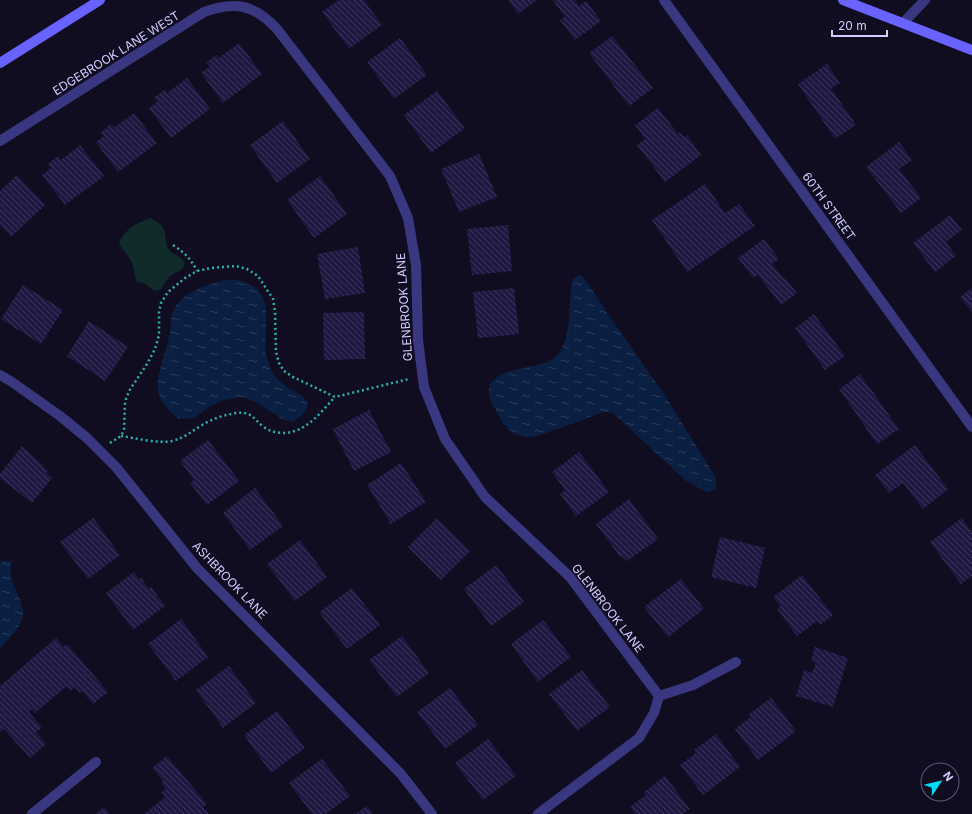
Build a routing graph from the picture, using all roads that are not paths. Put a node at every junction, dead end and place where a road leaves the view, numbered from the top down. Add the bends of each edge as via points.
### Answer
1 (100, 0) edge
2 (664, 0) edge
3 (843, 0) edge
4 (925, 0) edge
5 (252, 9) joint
6 (903, 23) junction
7 (972, 50) edge
8 (0, 63) edge
9 (0, 142) edge
10 (0, 376) edge
11 (972, 427) edge
12 (736, 662) dead end
13 (659, 696) junction
14 (96, 762) dead end
15 (32, 814) edge
16 (432, 814) edge
17 (538, 814) edge

1 - 8 main road
2 - 11 street, 60TH STREET
3 - 6 main road
4 - 6 street
5 - 9 street, EDGEBROOK LANE WEST via 227,5 204,12
5 - 13 street, GLENBROOK LANE via 277,29 390,176 408,218 416,266 418,340 424,387 445,439 485,497 570,577
6 - 7 main road
10 - 16 street, ASHBROOK LANE via 60,416 116,467 198,568 401,774
12 - 13 street via 693,685
13 - 17 street via 654,713 639,738
14 - 15 street

